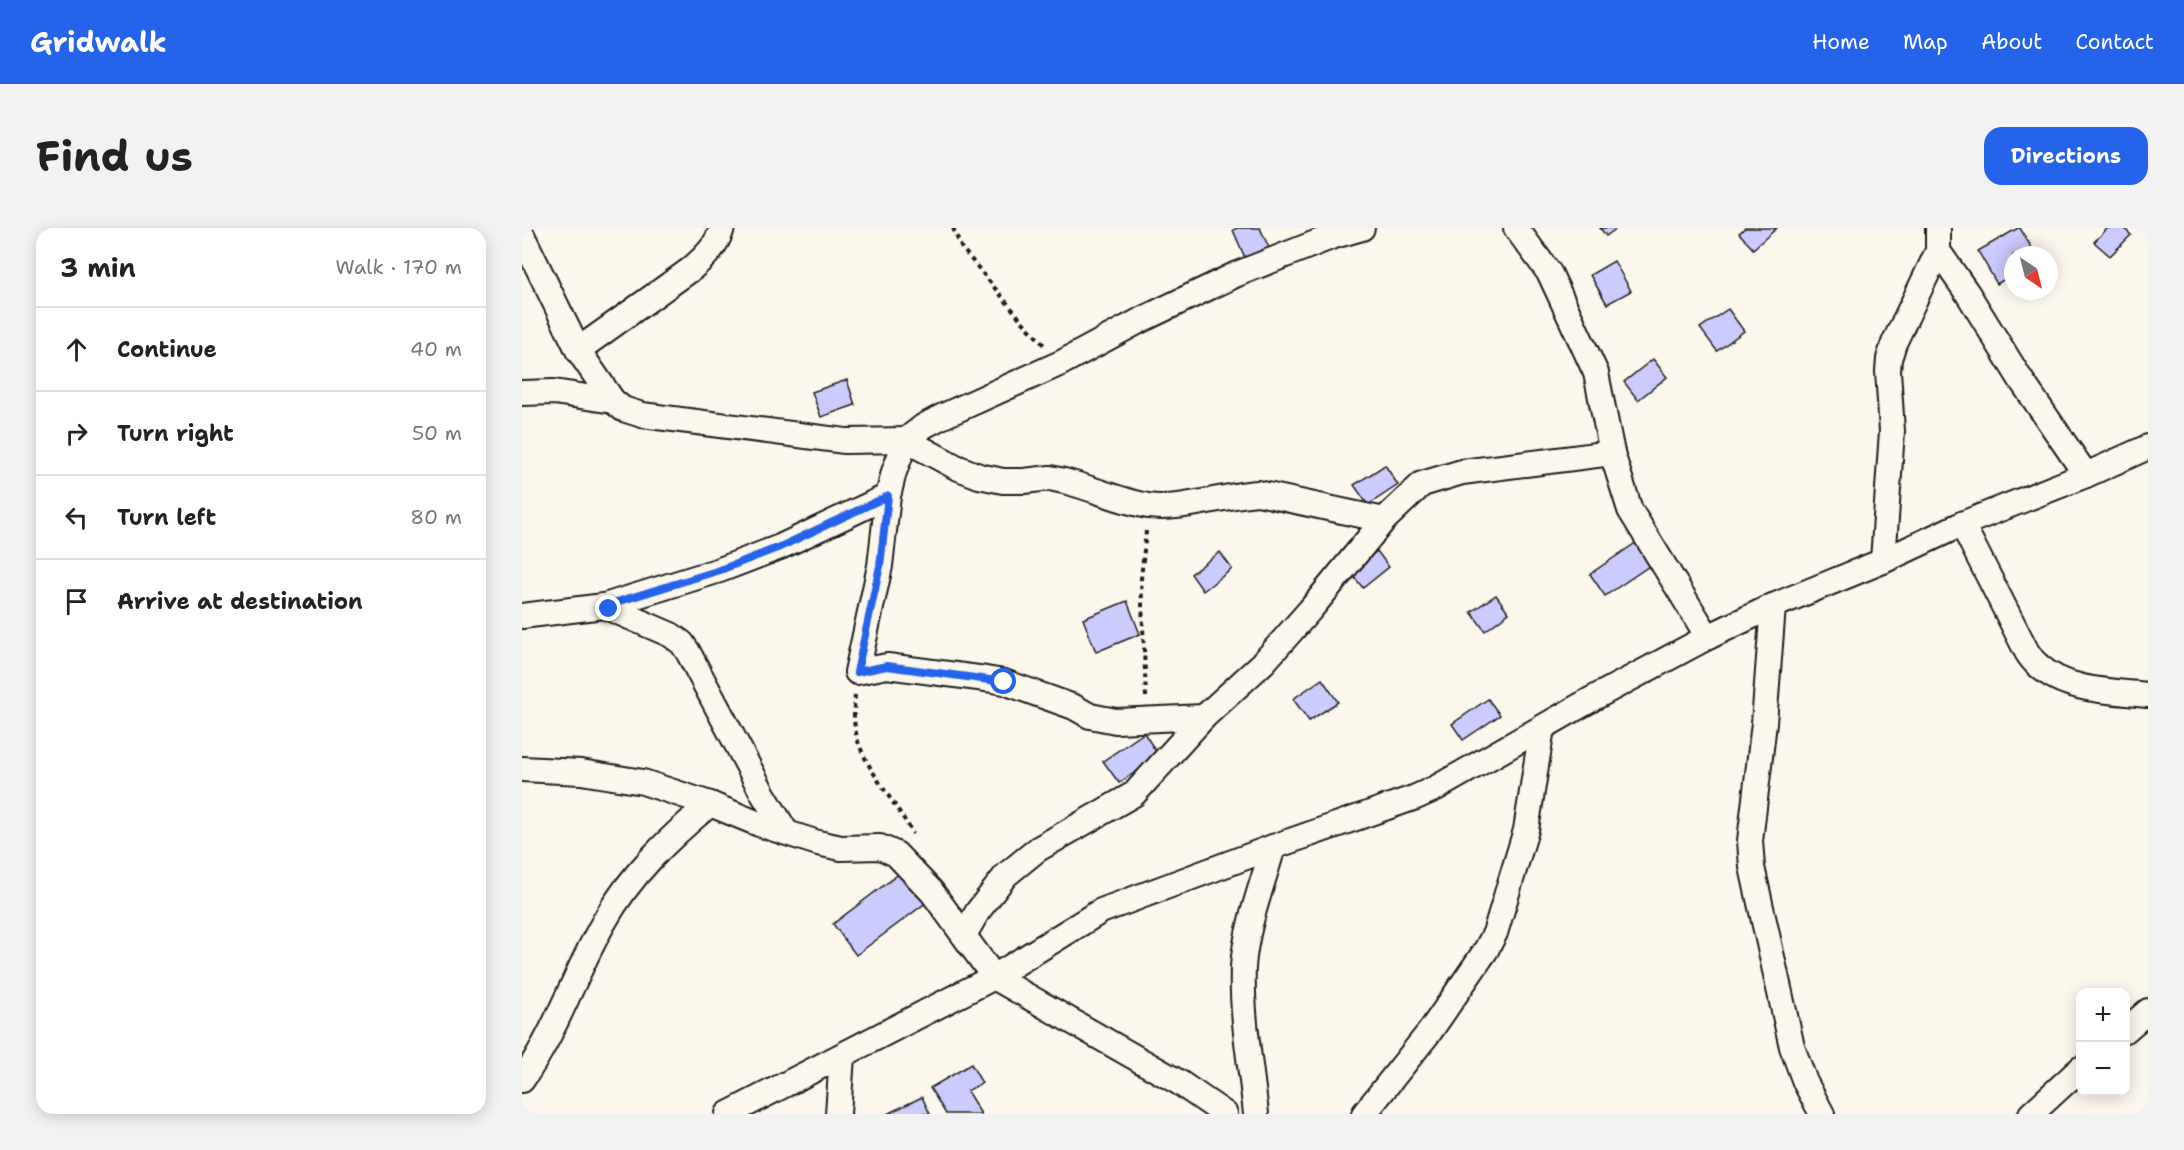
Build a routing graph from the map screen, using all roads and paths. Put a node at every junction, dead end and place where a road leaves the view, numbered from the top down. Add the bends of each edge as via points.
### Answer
1 (722, 228) edge
2 (953, 228) edge
3 (1362, 228) edge
4 (1516, 228) edge
5 (522, 235) edge
6 (1938, 239) edge
7 (578, 350) junction
8 (1061, 363) junction
9 (522, 393) edge
10 (613, 401) junction
11 (906, 440) junction
12 (2148, 447) edge
13 (1612, 453) junction
14 (2086, 475) junction
15 (888, 496) junction
16 (1150, 507) junction
17 (1384, 520) junction
18 (1962, 524) junction
19 (1883, 561) junction
20 (604, 606) junction
21 (1773, 606) junction
22 (522, 616) edge
23 (1708, 637) junction
24 (857, 672) junction
25 (2148, 695) edge
26 (1204, 717) junction
27 (1147, 720) junction
28 (1542, 728) junction
29 (522, 769) edge
30 (710, 804) junction
31 (786, 832) junction
32 (1274, 847) junction
33 (916, 874) junction
34 (964, 935) junction
35 (994, 977) junction
36 (2148, 1011) edge
37 (2130, 1027) edge
38 (842, 1056) junction
39 (2076, 1073) edge
40 (522, 1080) edge
41 (728, 1114) edge
42 (838, 1114) edge
43 (1226, 1114) edge
44 (1256, 1114) edge
45 (1364, 1114) edge
46 (1822, 1114) edge
47 (2031, 1114) edge

1 - 7 street via 706,257
2 - 8 path via 962,247
3 - 8 street via 1238,274
4 - 13 street via 1550,274 1596,373
5 - 7 street
6 - 14 street via 2021,380
6 - 19 street via 1889,359 1891,453
7 - 10 street
8 - 11 street via 941,417
9 - 10 street via 554,392
10 - 11 street via 642,415 846,441
11 - 15 street
11 - 16 street via 979,476 1003,481 1050,478
12 - 14 street
13 - 17 street via 1462,472 1422,484
13 - 23 street via 1630,510
14 - 18 street
15 - 20 street via 780,547
15 - 24 street via 880,566
16 - 17 street via 1258,493
16 - 27 path via 1141,579
17 - 26 street via 1263,663
18 - 19 street
18 - 25 street via 2026,652 2039,667 2080,686
19 - 21 street
20 - 22 street
20 - 31 street via 682,643
21 - 23 street
21 - 46 street via 1750,841 1752,867 1792,1047
23 - 28 street
24 - 27 street via 887,666 986,679 1004,682 1090,716 1116,721
24 - 33 path via 856,735 876,776 914,836
26 - 27 street
26 - 34 street via 1134,794 1038,849 1006,875
28 - 32 street via 1416,797
28 - 45 street via 1526,830 1496,933 1431,1030
29 - 30 street via 618,776
30 - 31 street
30 - 40 street via 659,849 616,902 542,1050
31 - 33 street via 841,848 880,847 896,854
32 - 35 street via 1101,911
32 - 44 street via 1247,936 1244,965 1243,995
33 - 34 street
34 - 35 street
35 - 38 street
35 - 43 street via 1180,1083
36 - 37 street
38 - 41 street
38 - 42 street
39 - 47 street

